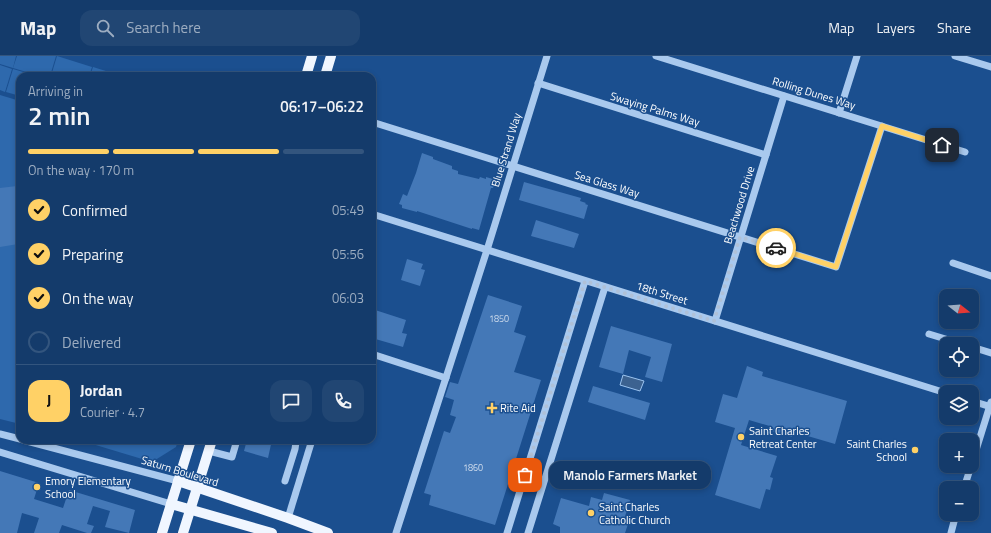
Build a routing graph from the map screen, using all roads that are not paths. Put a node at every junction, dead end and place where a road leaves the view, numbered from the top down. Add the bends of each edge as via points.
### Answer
1 (312, 56) edge
2 (331, 56) edge
3 (547, 56) edge
4 (656, 56) edge
5 (857, 56) edge
6 (955, 56) edge
7 (671, 58) edge
8 (991, 67) edge
9 (307, 72) edge
10 (325, 72) edge
11 (538, 83) junction
12 (784, 96) junction
13 (839, 113) junction
14 (376, 123) edge
15 (882, 126) junction
16 (965, 152) dead end
17 (766, 155) junction
18 (513, 166) junction
19 (376, 215) edge
20 (740, 237) junction
21 (487, 250) junction
22 (953, 263) dead end
23 (991, 276) edge
24 (585, 281) junction
25 (605, 287) junction
26 (714, 321) junction
27 (929, 334) dead end
28 (939, 337) edge
29 (979, 349) edge
30 (991, 353) edge
31 (376, 355) edge
32 (446, 378) junction
33 (939, 391) edge
34 (979, 403) edge
35 (990, 405) edge
36 (0, 434) edge
37 (16, 439) edge
38 (979, 442) edge
39 (36, 444) edge
40 (190, 444) edge
41 (211, 444) edge
42 (237, 444) edge
43 (296, 444) edge
44 (311, 444) edge
45 (208, 451) junction
46 (0, 452) edge
47 (286, 481) dead end
48 (178, 482) junction
49 (197, 488) junction
50 (171, 504) junction
51 (190, 510) junction
52 (288, 518) junction
53 (954, 521) edge
54 (162, 533) edge
55 (183, 533) edge
56 (272, 533) edge
57 (328, 533) edge
58 (396, 533) edge
59 (507, 533) edge
60 (528, 533) edge
61 (951, 533) edge

1 - 9 main road
2 - 10 main road
3 - 11 street, Blue Strand Way
4 - 7 street, Rolling Dunes Way
5 - 13 street
6 - 8 street
7 - 12 street, Rolling Dunes Way
11 - 17 street, Swaying Palms Way
11 - 18 street, Blue Strand Way
12 - 13 street, Rolling Dunes Way
12 - 17 street, Beachwood Drive
13 - 15 street, Rolling Dunes Way
14 - 18 street, Sea Glass Way
15 - 16 street, Rolling Dunes Way
15 - 20 street, Sea Glass Way via 836,267
17 - 20 street, Beachwood Drive
18 - 20 street, Sea Glass Way
18 - 21 street, Blue Strand Way
19 - 21 street, 18th Street
20 - 26 street, Beachwood Drive
21 - 24 street, 18th Street
21 - 32 street, Blue Strand Way
22 - 23 street
24 - 25 street, 18th Street
24 - 59 street
25 - 26 street, 18th Street
25 - 60 street
26 - 33 street, 18th Street
27 - 28 street
29 - 30 street
31 - 32 street
32 - 58 street, Blue Strand Way
34 - 35 street
35 - 38 street
36 - 37 street, Saturn Boulevard
39 - 48 street, Saturn Boulevard
40 - 48 main road
41 - 45 main road
42 - 45 street via 232,457
43 - 47 street
44 - 52 street
45 - 49 main road
46 - 50 street
48 - 49 main road, Saturn Boulevard
48 - 50 main road
49 - 51 main road
49 - 52 main road, Saturn Boulevard
50 - 51 main road
50 - 54 main road
51 - 55 main road
51 - 56 main road
52 - 57 main road, Saturn Boulevard
53 - 61 street

